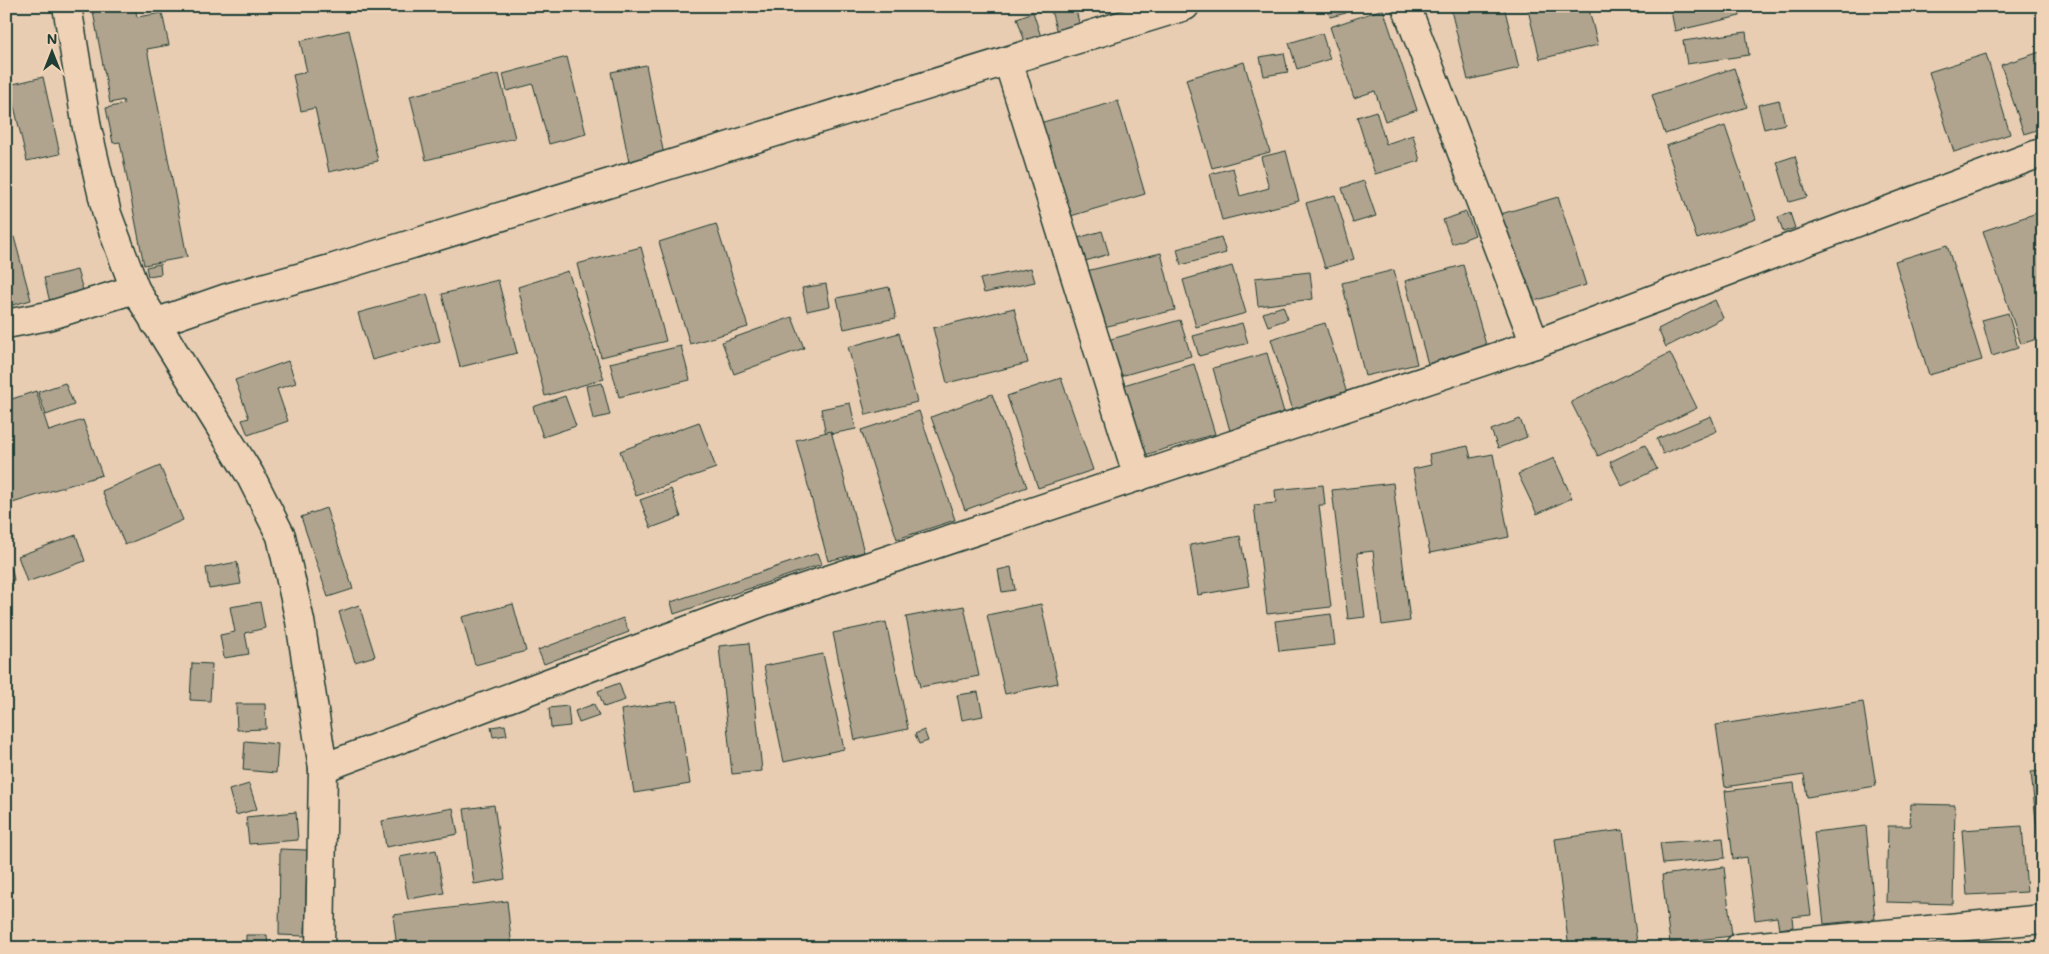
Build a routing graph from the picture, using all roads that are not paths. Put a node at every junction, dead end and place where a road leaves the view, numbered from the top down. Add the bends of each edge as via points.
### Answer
1 (67, 6) edge
2 (1185, 6) edge
3 (1406, 6) edge
4 (1008, 61) junction
5 (2043, 152) edge
6 (135, 289) junction
7 (155, 323) junction
8 (6, 324) edge
9 (1535, 344) junction
10 (1138, 477) junction
11 (323, 768) junction
12 (2043, 919) edge
13 (320, 948) edge
14 (1739, 948) edge

1 - 6 street via 87,128 107,214
2 - 4 street
3 - 9 street
4 - 7 street via 227,298
4 - 10 street
5 - 9 street
6 - 7 street
6 - 8 street via 48,316
7 - 11 street via 250,475 281,536 300,621
9 - 10 street
10 - 11 street via 765,602
11 - 13 street
12 - 14 street

